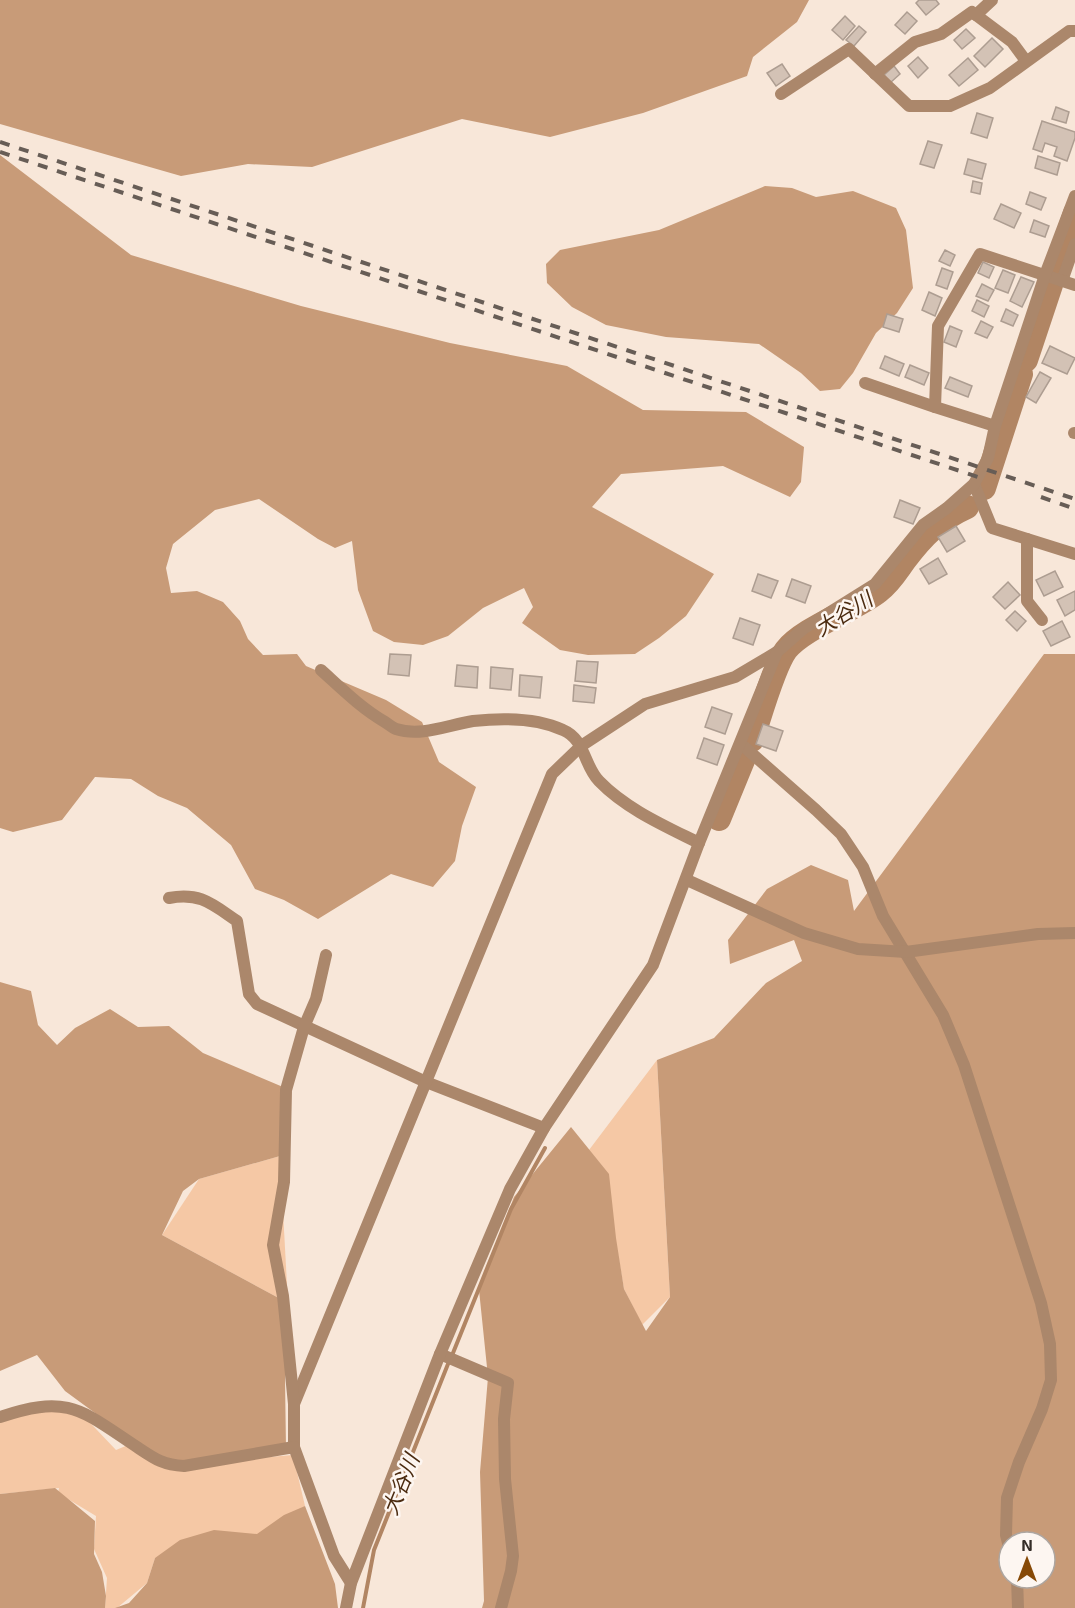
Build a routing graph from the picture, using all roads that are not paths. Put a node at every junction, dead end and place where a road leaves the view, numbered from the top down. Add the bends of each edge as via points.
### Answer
1 (992, 0) edge
2 (976, 15) junction
3 (1075, 31) edge
4 (1026, 61) junction
5 (875, 74) junction
6 (781, 94) dead end
7 (1075, 195) edge
8 (1075, 244) edge
9 (1045, 275) junction
10 (1062, 280) junction
11 (1075, 285) edge
12 (865, 383) dead end
13 (935, 407) junction
14 (995, 426) junction
15 (974, 484) junction
16 (1027, 539) junction
17 (1075, 554) edge
18 (1042, 620) dead end
19 (777, 652) junction
20 (321, 670) dead end
21 (741, 744) junction
22 (581, 746) junction
23 (699, 843) junction
24 (687, 880) junction
25 (169, 898) dead end
26 (1075, 933) edge
27 (906, 952) junction
28 (326, 955) dead end
29 (304, 1027) junction
30 (426, 1082) junction
31 (544, 1128) junction
32 (440, 1354) junction
33 (294, 1404) junction
34 (0, 1417) edge
35 (294, 1447) junction
36 (1006, 1530) edge
37 (351, 1583) junction
38 (1017, 1590) edge
39 (346, 1608) edge
40 (501, 1608) edge
41 (1018, 1608) edge

1 - 2 street
2 - 4 street via 1012,42
2 - 5 street via 972,12 941,34 915,42
3 - 4 street via 1069,31
4 - 5 street via 990,88 950,106 909,106
5 - 6 street via 849,49
7 - 9 street
8 - 10 street
9 - 10 street
9 - 13 street via 980,254 938,326
9 - 14 street
10 - 11 street
12 - 13 street
13 - 14 street
14 - 15 street via 988,458
15 - 16 street via 992,528
15 - 19 street via 923,525 875,584 802,629
16 - 17 street
16 - 18 street via 1027,601
19 - 21 street
19 - 22 street via 735,677 645,704
20 - 22 street via 363,709 396,729 425,731 474,721 520,720 565,730
21 - 23 street
21 - 27 street via 841,834 863,867 883,916
22 - 23 street via 597,780 637,810
22 - 30 street via 552,774
23 - 24 street
24 - 27 street via 804,933 858,949
24 - 31 street via 653,965
25 - 29 street via 185,895 204,899 237,921 249,994 257,1004
26 - 27 street via 1038,934
27 - 36 street via 943,1015 964,1065 1041,1303 1050,1344 1051,1380 1007,1498
28 - 29 street via 316,999
29 - 30 street
29 - 33 street via 286,1090 284,1182 273,1245 283,1296
30 - 31 street
30 - 33 street
31 - 32 street via 510,1189
32 - 37 street
32 - 40 street via 508,1383 505,1479 513,1556
33 - 35 street
34 - 35 street via 49,1405 84,1412 151,1457 173,1466
35 - 37 street via 334,1556
37 - 39 street
38 - 41 street

